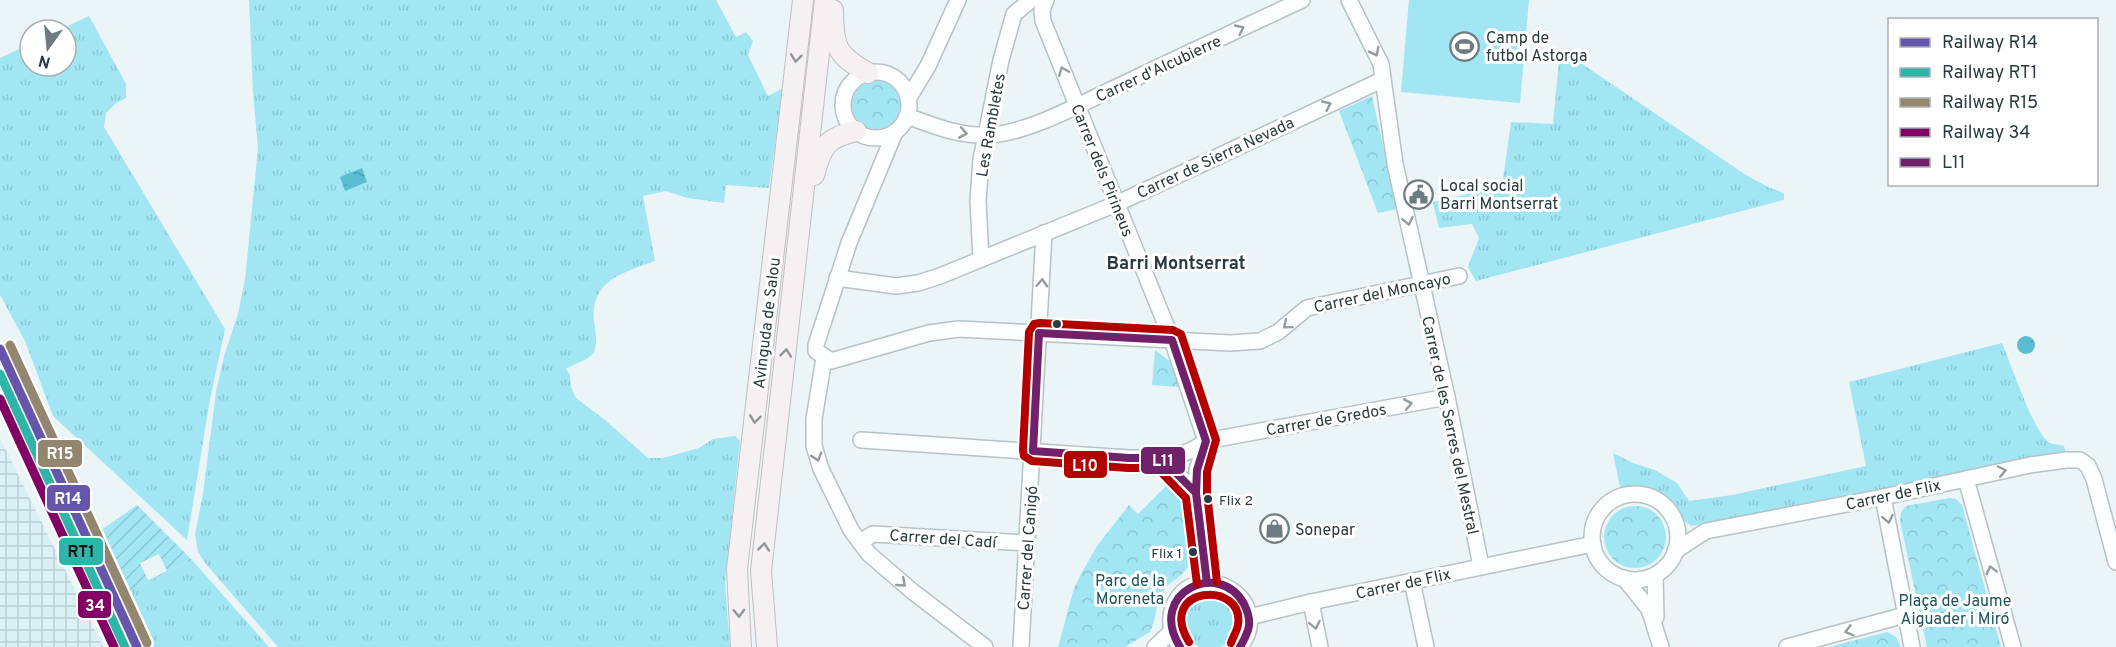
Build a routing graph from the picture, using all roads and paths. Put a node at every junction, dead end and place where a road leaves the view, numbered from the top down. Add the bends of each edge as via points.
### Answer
1 (803, 0) edge
2 (825, 0) edge
3 (832, 0) edge
4 (958, 0) edge
5 (1030, 0) edge
6 (1046, 0) edge
7 (1302, 0) edge
8 (1349, 0) edge
9 (868, 73) junction
10 (1382, 80) junction
11 (905, 92) junction
12 (1077, 105) junction
13 (907, 116) junction
14 (895, 132) junction
15 (862, 134) junction
16 (986, 135) junction
17 (879, 172) junction
18 (1116, 204) junction
19 (800, 224) junction
20 (1044, 233) junction
21 (981, 259) junction
22 (1459, 276) dead end
23 (837, 278) junction
24 (1421, 283) junction
25 (1039, 333) junction
26 (1172, 340) junction
27 (820, 354) junction
28 (1447, 397) junction
29 (861, 440) dead end
30 (1206, 441) junction
31 (1033, 451) junction
32 (1161, 458) junction
33 (1966, 479) junction
34 (1196, 493) junction
35 (1883, 497) junction
36 (1676, 525) junction
37 (1706, 531) junction
38 (860, 542) junction
39 (1027, 543) junction
40 (1593, 544) junction
41 (1676, 551) junction
42 (2116, 562) edge
43 (1481, 566) junction
44 (1655, 575) junction
45 (1624, 578) junction
46 (1412, 581) junction
47 (1207, 583) junction
48 (1311, 602) junction
49 (1905, 615) junction
50 (1249, 617) junction
51 (1172, 631) junction
52 (1659, 641) edge
53 (741, 647) edge
54 (767, 647) edge
55 (985, 647) edge
56 (1021, 647) edge
57 (1155, 647) edge
58 (1180, 647) edge
59 (1240, 647) edge
60 (1320, 647) edge
61 (1426, 647) edge
62 (1787, 647) edge
63 (1911, 647) edge
64 (2013, 647) edge

1 -> 53 main road, Avinguda de Salou via 737,568
2 - 19 main road, Avinguda de Salou
3 - 9 main road via 836,46 848,61
4 - 11 street via 928,66
5 - 16 street, Les Rambletes via 1014,14
12 -> 6 street, Carrer dels Pirineus via 1043,21
12 -> 7 street, Carrer d'Alcubierre
8 -> 10 street, Carrer de les Serres del Mestral via 1381,64
9 - 11 street via 892,76
9 - 15 street via 851,82 843,98 847,120
18 -> 10 street, Carrer de Sierra Nevada
10 -> 24 street, Carrer de les Serres del Mestral via 1395,164
11 - 13 street
12 - 16 street, Carrer d'Alcubierre via 1016,131
12 - 18 street, Carrer dels Pirineus
13 - 14 street
13 -> 16 street, Carrer d'Alcubierre via 940,128
14 - 15 street via 878,138
14 - 17 street
15 - 17 street via 877,148
15 - 19 main road via 840,135 825,144
16 - 21 street, Les Rambletes via 978,201
17 - 23 street
18 - 20 street, Carrer de Sierra Nevada
18 - 26 street, Carrer dels Pirineus
54 -> 19 main road, Avinguda de Salou via 761,571
20 - 21 street, Carrer de Sierra Nevada
25 -> 20 street, Carrer del Canigó
21 - 23 street, Carrer de Sierra Nevada via 918,284 896,286
22 - 24 street, Carrer del Moncayo
23 - 27 street
24 -> 26 street, Carrer del Moncayo via 1307,308 1260,341
24 - 28 street, Carrer de les Serres del Mestral
25 - 26 street, Carrer del Moncayo
25 - 27 street, Carrer del Moncayo via 959,329 929,333 831,361
25 - 31 street, Carrer del Canigó
26 - 30 street, Carrer dels Pirineus
27 -> 38 street via 814,446 834,497
30 -> 28 street, Carrer de Gredos
28 - 43 street, Carrer de les Serres del Mestral
29 - 31 street, Carrer de Gredos
30 - 32 street, Carrer de Gredos via 1191,452
30 - 34 street via 1197,470
31 - 32 street, Carrer de Gredos
31 - 39 street, Carrer del Canigó
32 - 34 street
33 - 35 street, Carrer de Flix
33 -> 42 street, Carrer de Flix via 2030,465 2080,460 2094,479
64 -> 33 street
34 - 47 street
35 - 37 street, Carrer de Flix
35 -> 49 street
36 - 37 street, Carrer de Flix
36 - 40 street via 1660,502 1646,496 1626,495 1599,513
36 - 41 street
37 - 41 street, Carrer de Flix
38 - 39 street, Carrer del Cadí via 873,534
38 -> 55 street via 912,591
39 - 56 street, Carrer del Canigó
40 - 43 street, Carrer de Flix
40 - 45 street via 1606,568
41 - 44 street
43 - 46 street, Carrer de Flix
44 - 45 street
44 - 52 street
45 - 52 street via 1649,609
46 - 48 street, Carrer de Flix
46 - 61 street
47 - 50 street via 1227,586 1236,592
47 - 51 street via 1187,590 1176,601 1171,614
48 - 50 street, Carrer de Flix
48 -> 60 street
49 -> 62 street
49 - 63 street
50 - 59 street via 1248,631
51 - 57 street
51 - 58 street

